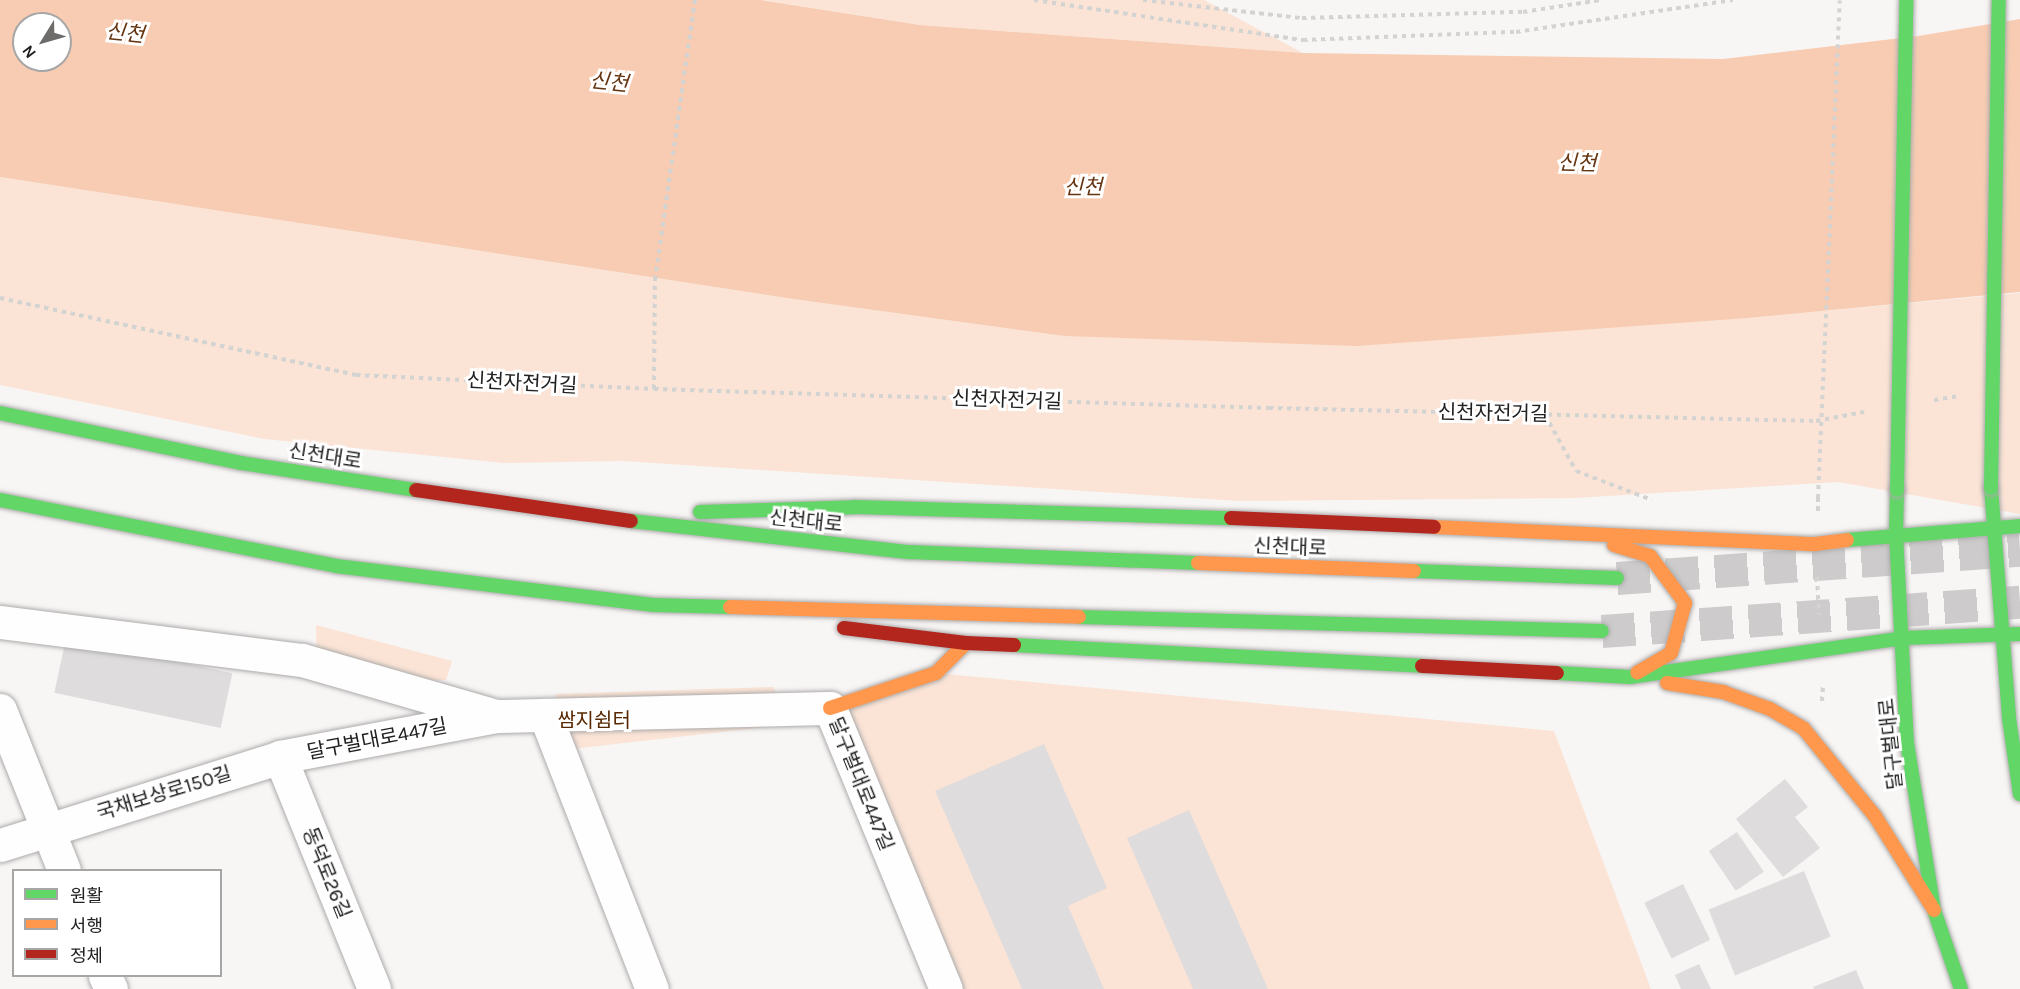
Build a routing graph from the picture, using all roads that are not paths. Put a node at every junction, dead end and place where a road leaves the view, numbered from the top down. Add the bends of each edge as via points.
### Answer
1 (1906, 0) edge
2 (1999, 0) edge
3 (0, 413) edge
4 (0, 500) edge
5 (584, 516) junction
6 (2020, 526) edge
7 (1995, 527) junction
8 (1578, 533) junction
9 (1896, 534) junction
10 (1617, 578) tunnel mouth
11 (654, 605) junction
12 (0, 622) edge
13 (805, 624) dead end
14 (828, 627) dead end
15 (1602, 631) tunnel mouth
16 (2020, 634) edge
17 (2003, 635) junction
18 (1903, 638) junction
19 (966, 643) junction
20 (1630, 677) junction
21 (830, 708) junction
22 (0, 710) edge
23 (545, 715) junction
24 (496, 716) junction
25 (280, 757) junction
26 (2020, 794) edge
27 (47, 829) junction
28 (0, 845) edge
29 (64, 869) edge
30 (1934, 910) junction
31 (374, 989) edge
32 (652, 989) edge
33 (946, 989) edge
34 (1961, 989) edge

1 - 9 main road, 달구벌대로, bridge
2 - 7 main road, bridge via 1991,488
3 - 5 main road, 신천대로 via 241,463
4 - 11 main road via 336,566
5 - 8 main road via 855,507
5 - 10 main road, 신천대로 via 909,552
6 - 7 main road
7 - 9 main road
7 - 17 main road
8 - 9 main road via 1815,544
8 - 20 main road via 1650,556 1685,603 1671,653
9 - 18 main road, 달구벌대로
11 - 13 main road
11 - 15 main road
12 - 24 street via 302,660
14 - 19 main road
16 - 17 main road
17 - 18 main road
17 - 26 main road via 2008,718
18 - 20 main road
18 - 30 main road, 달구벌대로 via 1907,743
19 - 20 main road
19 - 21 main road via 936,673
20 - 30 main road via 1723,692 1770,710 1804,729 1875,816
21 - 23 street, 달구벌대로447길
21 - 33 street, 달구벌대로447길
22 - 27 street
23 - 24 street, 달구벌대로447길
23 - 32 street
24 - 25 street, 달구벌대로447길
25 - 27 street, 국채보상로150길
25 - 31 street, 동덕로26길
27 - 28 street, 국채보상로150길
27 - 29 street
30 - 34 main road, 달구벌대로

